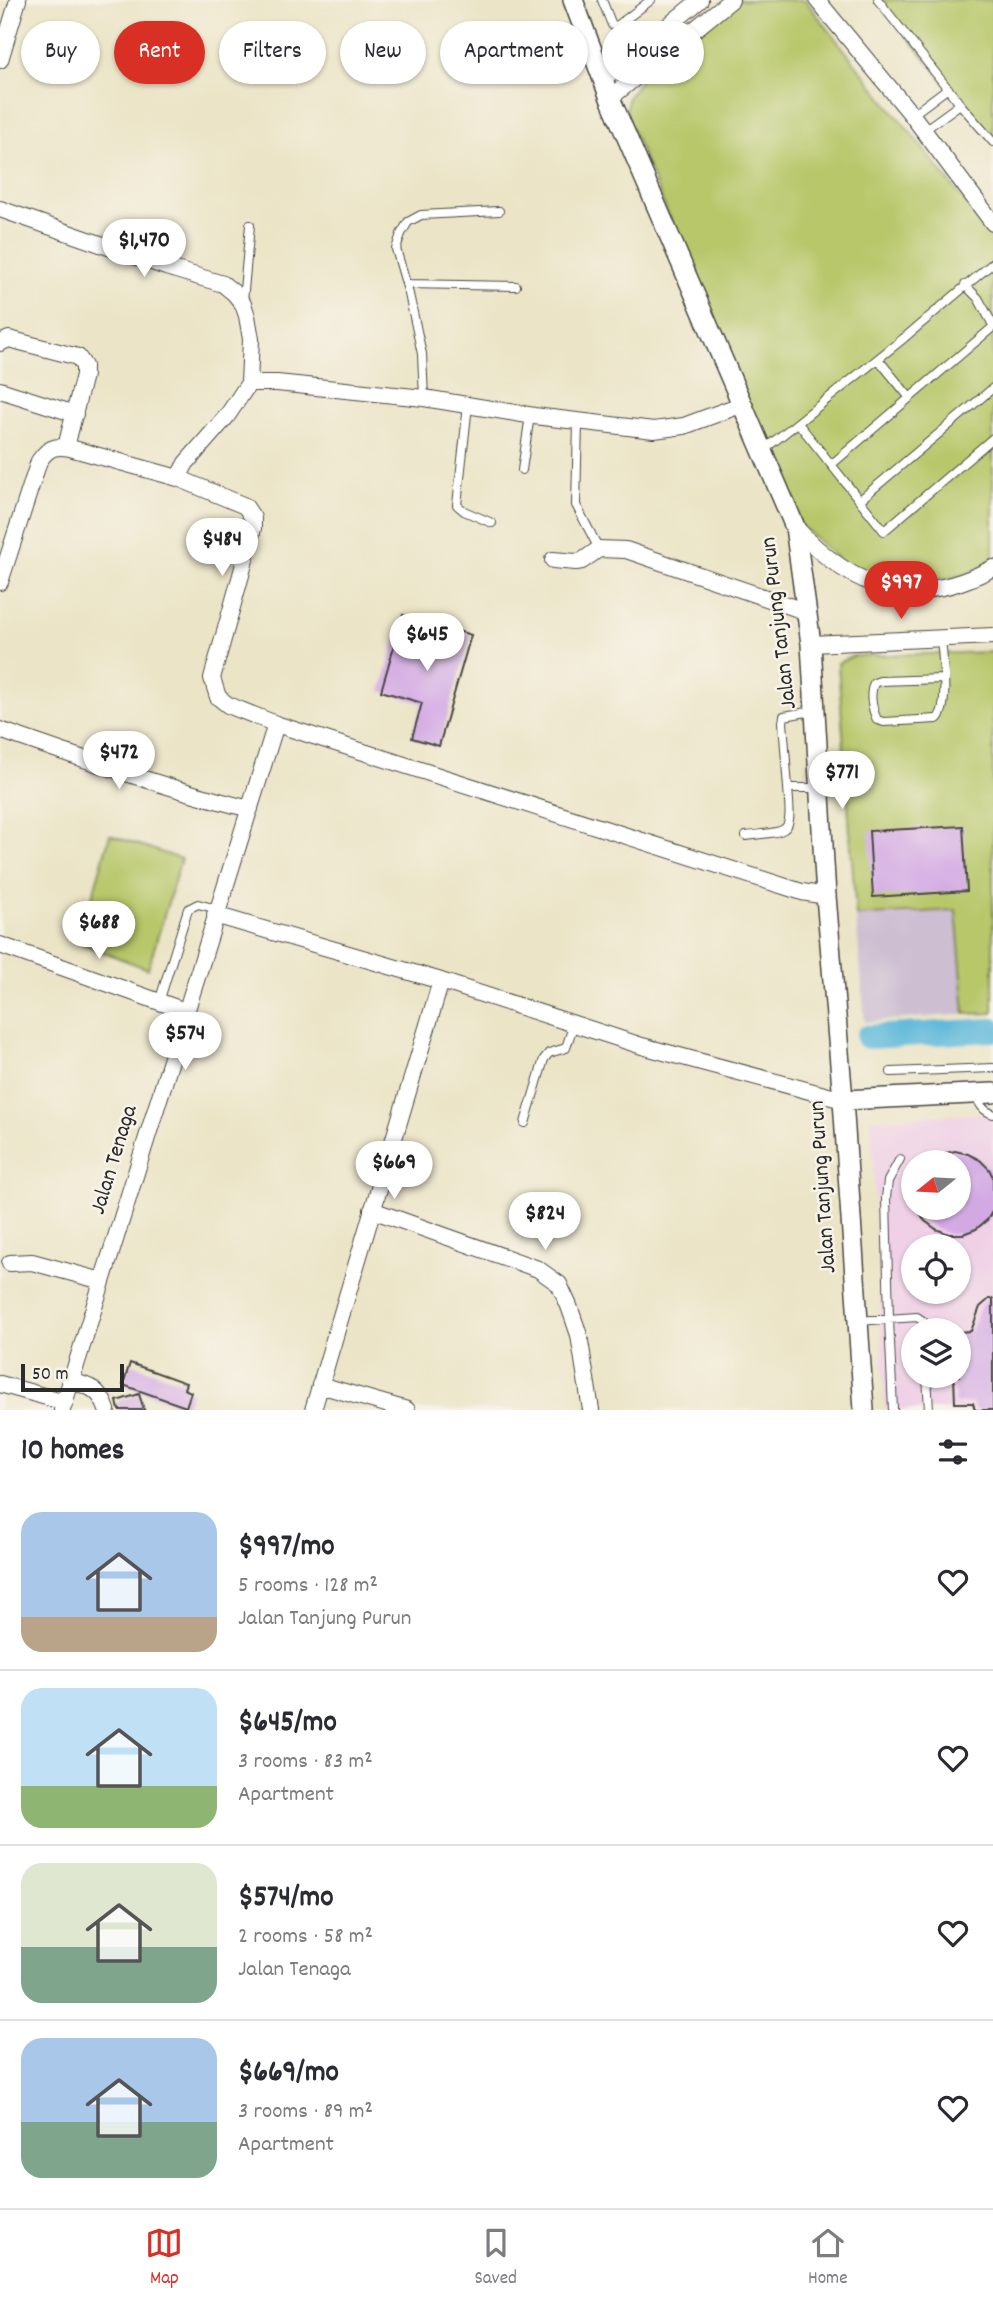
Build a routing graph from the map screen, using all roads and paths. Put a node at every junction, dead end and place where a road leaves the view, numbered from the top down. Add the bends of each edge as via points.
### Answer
1 (18, 0) edge
2 (573, 0) edge
3 (602, 0) edge
4 (651, 0) edge
5 (700, 0) edge
6 (731, 0) edge
7 (817, 0) edge
8 (877, 0) edge
9 (674, 21) edge
10 (0, 60) edge
11 (602, 76) edge
12 (605, 84) edge
13 (948, 88) junction
14 (610, 98) junction
15 (960, 104) junction
16 (912, 115) junction
17 (923, 131) junction
18 (993, 142) edge
19 (0, 209) edge
20 (499, 211) dead end
21 (993, 223) edge
22 (250, 225) dead end
23 (993, 263) edge
24 (406, 284) junction
25 (965, 285) junction
26 (516, 286) dead end
27 (243, 304) junction
28 (993, 326) edge
29 (0, 344) edge
30 (878, 359) junction
31 (249, 383) junction
32 (993, 388) edge
33 (0, 390) edge
34 (910, 397) junction
35 (424, 398) junction
36 (743, 404) junction
37 (468, 405) junction
38 (75, 414) junction
39 (530, 415) junction
40 (578, 422) junction
41 (798, 423) junction
42 (993, 438) edge
43 (66, 447) junction
44 (762, 451) junction
45 (832, 464) junction
46 (522, 470) dead end
47 (178, 478) junction
48 (859, 500) junction
49 (492, 523) dead end
50 (795, 527) junction
51 (599, 549) junction
52 (553, 560) dead end
53 (993, 568) edge
54 (0, 582) edge
55 (807, 612) junction
56 (993, 636) edge
57 (941, 637) junction
58 (811, 644) junction
59 (943, 679) junction
60 (815, 711) junction
61 (276, 724) junction
62 (0, 730) edge
63 (788, 788) junction
64 (820, 788) junction
65 (250, 809) junction
66 (746, 836) dead end
67 (826, 896) junction
68 (216, 912) junction
69 (0, 945) edge
70 (441, 981) junction
71 (159, 1002) junction
72 (185, 1011) junction
73 (574, 1023) junction
74 (993, 1068) edge
75 (891, 1072) dead end
76 (984, 1093) edge
77 (843, 1100) junction
78 (993, 1114) edge
79 (525, 1123) dead end
80 (900, 1159) dead end
81 (372, 1210) junction
82 (10, 1263) dead end
83 (102, 1281) junction
84 (901, 1318) edge
85 (889, 1319) junction
86 (858, 1321) junction
87 (70, 1381) junction
88 (0, 1384) edge
89 (320, 1385) junction
90 (928, 1388) edge
91 (63, 1406) edge
92 (107, 1410) edge
93 (313, 1410) edge
94 (407, 1410) edge
95 (591, 1410) edge
96 (864, 1410) edge
97 (893, 1410) edge
98 (929, 1410) edge

1 - 10 street
2 - 11 street, Jalan Tanjung Purun
3 - 4 lane via 612,25 617,26
5 - 9 street
6 - 14 street
7 - 16 street
8 - 13 lane
12 - 14 street, Jalan Tanjung Purun
13 - 15 lane
13 - 16 lane
14 - 36 street, Jalan Tanjung Purun
15 - 17 lane
15 - 18 lane
16 - 17 street
17 - 21 street
19 - 27 street via 210,279 228,288
20 - 24 lane via 421,215 408,222 396,249
22 - 27 lane
23 - 25 lane
24 - 26 lane
24 - 35 lane via 422,354
25 - 28 lane
25 - 30 lane
27 - 31 street via 251,339
28 - 34 lane
29 - 38 street via 9,339 78,357 84,375
30 - 34 lane
30 - 41 lane
31 - 35 street
31 - 47 street
32 - 48 lane
33 - 38 street
34 - 45 lane
35 - 37 street
36 - 40 street via 669,429
36 - 44 street, Jalan Tanjung Purun
37 - 39 street
37 - 49 lane via 457,505
38 - 43 street
39 - 40 street
39 - 46 lane
40 - 51 lane via 576,505
41 - 44 lane
41 - 45 lane
42 - 48 lane via 884,531
43 - 47 street
43 - 54 street via 54,447 39,461
44 - 50 street, Jalan Tanjung Purun
45 - 48 lane
47 - 61 street via 245,506 253,517 212,678 218,697 228,705
50 - 53 street via 841,569 875,585 914,591 946,587
50 - 55 street, Jalan Tanjung Purun
51 - 52 street via 582,561
51 - 55 street via 626,550
55 - 58 street, Jalan Tanjung Purun
56 - 57 street
57 - 58 street
57 - 59 lane
58 - 60 street, Jalan Tanjung Purun
59 - 59 lane via 944,707 937,719 877,720 874,683
60 - 63 lane via 784,716
60 - 64 street, Jalan Tanjung Purun
61 - 65 street, Jalan Tenaga
61 - 67 street
62 - 65 street via 111,769
63 - 64 lane
63 - 66 lane via 789,826 784,831
64 - 67 street, Jalan Tanjung Purun
65 - 68 street, Jalan Tenaga
67 - 77 street, Jalan Tanjung Purun
68 - 70 street
68 - 71 lane via 198,904 188,909
68 - 72 street, Jalan Tenaga
69 - 71 street
70 - 73 street
70 - 81 street
71 - 72 street
72 - 83 street, Jalan Tenaga
73 - 77 street
73 - 79 lane via 566,1048 544,1059
74 - 75 lane
76 - 77 street
76 - 78 lane via 978,1103
77 - 86 street, Jalan Tanjung Purun
80 - 85 lane via 888,1181 886,1198
81 - 89 street
81 - 95 street via 538,1269 559,1284 579,1335
82 - 83 street via 32,1262
83 - 87 street, Jalan Tenaga
84 - 85 lane
85 - 86 lane
85 - 97 lane
86 - 96 street, Jalan Tanjung Purun
87 - 91 street, Jalan Tenaga
87 - 92 street via 93,1387
88 - 91 street
89 - 93 street
89 - 94 street
90 - 98 lane

